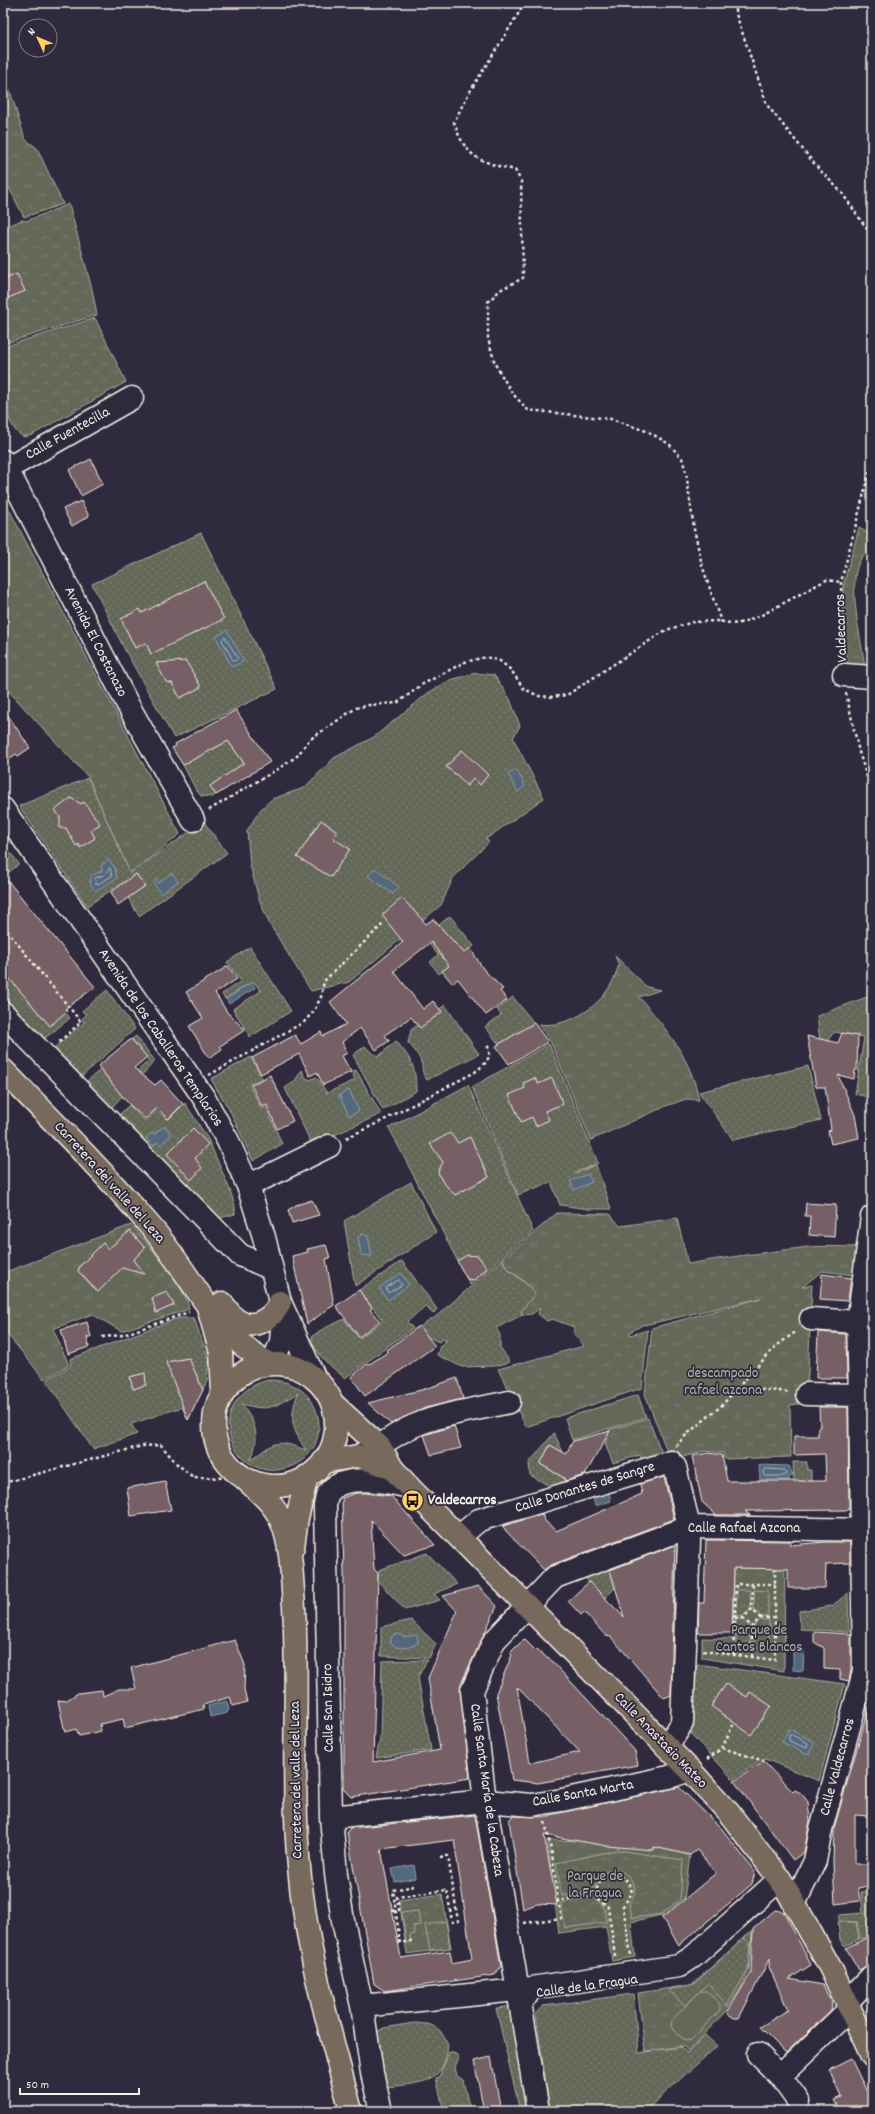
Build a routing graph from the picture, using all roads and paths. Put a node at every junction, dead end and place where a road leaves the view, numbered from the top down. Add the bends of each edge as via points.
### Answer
1 (526, 3) edge
2 (736, 3) edge
3 (872, 236) edge
4 (132, 398) dead end
5 (872, 462) edge
6 (4, 467) edge
7 (840, 582) junction
8 (721, 622) junction
9 (844, 675) junction
10 (872, 677) edge
11 (872, 793) edge
12 (3, 809) edge
13 (193, 820) joint
14 (383, 924) dead end
15 (3, 926) edge
16 (3, 1014) edge
17 (57, 1043) dead end
18 (487, 1044) dead end
19 (3, 1070) edge
20 (206, 1078) dead end
21 (329, 1146) joint
22 (248, 1186) junction
23 (872, 1217) edge
24 (151, 1227) junction
25 (270, 1268) junction
26 (205, 1300) junction
27 (282, 1307) junction
28 (811, 1319) joint
29 (858, 1322) junction
30 (102, 1337) dead end
31 (271, 1364) junction
32 (315, 1379) junction
33 (736, 1390) junction
34 (223, 1392) junction
35 (807, 1394) joint
36 (860, 1395) junction
37 (509, 1402) dead end
38 (332, 1403) junction
39 (380, 1447) junction
40 (358, 1456) junction
41 (671, 1462) junction
42 (392, 1468) junction
43 (315, 1469) junction
44 (246, 1479) junction
45 (3, 1483) edge
46 (409, 1487) junction
47 (689, 1527) junction
48 (867, 1530) edge
49 (459, 1537) junction
50 (291, 1564) junction
51 (775, 1569) dead end
52 (753, 1584) junction
53 (775, 1584) junction
54 (528, 1606) junction
55 (752, 1610) junction
56 (735, 1618) junction
57 (743, 1618) junction
58 (760, 1618) junction
59 (774, 1618) junction
60 (752, 1627) junction
61 (685, 1648) junction
62 (733, 1654) junction
63 (752, 1657) junction
64 (733, 1726) dead end
65 (667, 1747) junction
66 (722, 1748) junction
67 (764, 1761) dead end
68 (698, 1765) junction
69 (485, 1801) junction
70 (331, 1817) junction
71 (544, 1817) dead end
72 (439, 1857) dead end
73 (414, 1886) dead end
74 (786, 1889) junction
75 (596, 1893) junction
76 (558, 1901) junction
77 (394, 1911) junction
78 (521, 1923) dead end
79 (415, 1940) dead end
80 (631, 1960) dead end
81 (616, 1963) dead end
82 (872, 1976) edge
83 (519, 1993) junction
84 (848, 2005) junction
85 (362, 2006) junction
86 (758, 2054) dead end
87 (872, 2056) edge
88 (780, 2076) junction
89 (798, 2101) dead end
90 (351, 2111) edge
91 (381, 2111) edge
92 (538, 2111) edge

1 - 8 path via 468,93 454,122 460,139 477,159 515,170 521,181 523,278 500,290 488,302 488,338 495,364 512,393 528,410 611,419 649,432 670,444 682,458 702,565
2 - 3 path via 736,14 767,105 817,167 842,193
4 - 6 street, Calle Fuentecilla
5 - 7 path, Valdecarros
6 - 13 street, Avenida El Costanazo via 129,707
7 - 8 path via 826,580 760,616 737,624
7 - 9 path, Valdecarros
8 - 13 path via 693,622 666,630 567,695 539,696 524,689 511,670 494,659 486,657 465,662 423,684 397,703 356,708 309,740 297,756
9 - 10 street
9 - 11 path, Valdecarros via 859,752
12 - 22 street, Avenida de los Caballeros Templarios via 204,1098 228,1141
14 - 20 path via 324,981 321,997 314,1011 304,1022
15 - 17 path via 81,1022
16 - 25 street via 240,1255
18 - 21 path via 490,1057 486,1064 475,1072
19 - 24 main road, Carretera del valle del Leza
21 - 22 street
22 - 25 street, Avenida de los Caballeros Templarios via 264,1237
23 - 29 street
24 - 26 main road, Carretera del valle del Leza
24 - 27 main road via 188,1261 235,1318 243,1323 255,1324 268,1320
25 - 27 street, Avenida de los Caballeros Templarios
26 - 30 path via 199,1309 123,1335
26 - 31 main road via 241,1344
26 - 34 main road via 221,1353
27 - 31 street, Avenida de los Caballeros Templarios via 281,1342
27 - 32 street, Avenida de los Caballeros Templarios
28 - 29 street
28 - 33 path via 776,1346
29 - 36 street
31 - 32 main road via 301,1370
31 - 34 main road via 245,1372 235,1378
32 - 38 main road via 325,1389
33 - 35 path via 746,1388
33 - 41 path via 678,1444 671,1454
34 - 44 main road via 215,1410 214,1430 218,1449 229,1466
35 - 36 street
36 - 48 street
37 - 39 street via 422,1424 405,1430
38 - 39 main road, Calle Anastasio Mateo
38 - 43 main road via 336,1427 334,1440
39 - 40 street
39 - 42 main road, Calle Anastasio Mateo
40 - 42 main road
40 - 43 main road
41 - 47 street via 675,1467
41 - 49 street, Calle Donantes de Sangre via 479,1520
42 - 46 main road, Calle Anastasio Mateo
43 - 44 main road via 292,1483 276,1486
43 - 50 main road via 297,1518
44 - 45 path via 193,1477 176,1463 161,1445 142,1446
44 - 50 main road via 270,1503 282,1523
46 - 49 main road, Calle Anastasio Mateo
46 - 70 street, Calle San Isidro via 384,1481 347,1482 335,1487 328,1494 325,1506
47 - 48 street, Calle Rafael Azcona
47 - 54 street, Calle Rafael Azcona via 555,1577
47 - 61 street
48 - 74 street, Calle Valdecarros via 864,1672 821,1829 815,1861
49 - 54 main road, Calle Anastasio Mateo
50 - 90 main road, Carretera del valle del Leza via 297,1658 294,1788 299,1868 313,1961
51 - 53 path
52 - 53 path
52 - 55 path
52 - 56 path via 736,1584
53 - 59 path
54 - 65 main road, Calle Anastasio Mateo
54 - 69 street, Calle Santa María de la Cabeza via 494,1641 472,1691
55 - 57 path
55 - 58 path
56 - 57 path
56 - 62 path
57 - 60 path
58 - 59 path
58 - 60 path
59 - 63 path via 775,1660
60 - 63 path
61 - 62 path
61 - 65 street via 682,1723
62 - 63 path
64 - 66 path
65 - 68 main road, Calle Anastasio Mateo
66 - 67 path
66 - 68 path
68 - 69 street, Calle Santa Marta via 669,1777 562,1800 532,1805
68 - 74 main road, Calle Anastasio Mateo via 729,1813
69 - 70 street, Calle Santa Marta
69 - 83 street, Calle Santa María de la Cabeza
70 - 85 street, Calle San Isidro via 343,1921
71 - 76 path
72 - 77 path via 448,1856 458,1921 452,1922 447,1890 397,1897 399,1910
73 - 77 path via 393,1890
74 - 83 street, Calle de la Fragua via 679,1966
74 - 84 main road, Calle Anastasio Mateo
75 - 76 path
75 - 80 path via 601,1881 613,1873 622,1876 631,1886 632,1893 623,1906
75 - 81 path via 599,1900 608,1907
76 - 78 path via 562,1918
77 - 79 path via 400,1943
82 - 84 street
83 - 85 street, Calle de la Fragua
83 - 92 street, Calle Santa María de la Cabeza
84 - 87 main road, Calle Anastasio Mateo
84 - 88 street
85 - 91 street, Calle San Isidro via 372,2073
86 - 88 street
88 - 89 street

